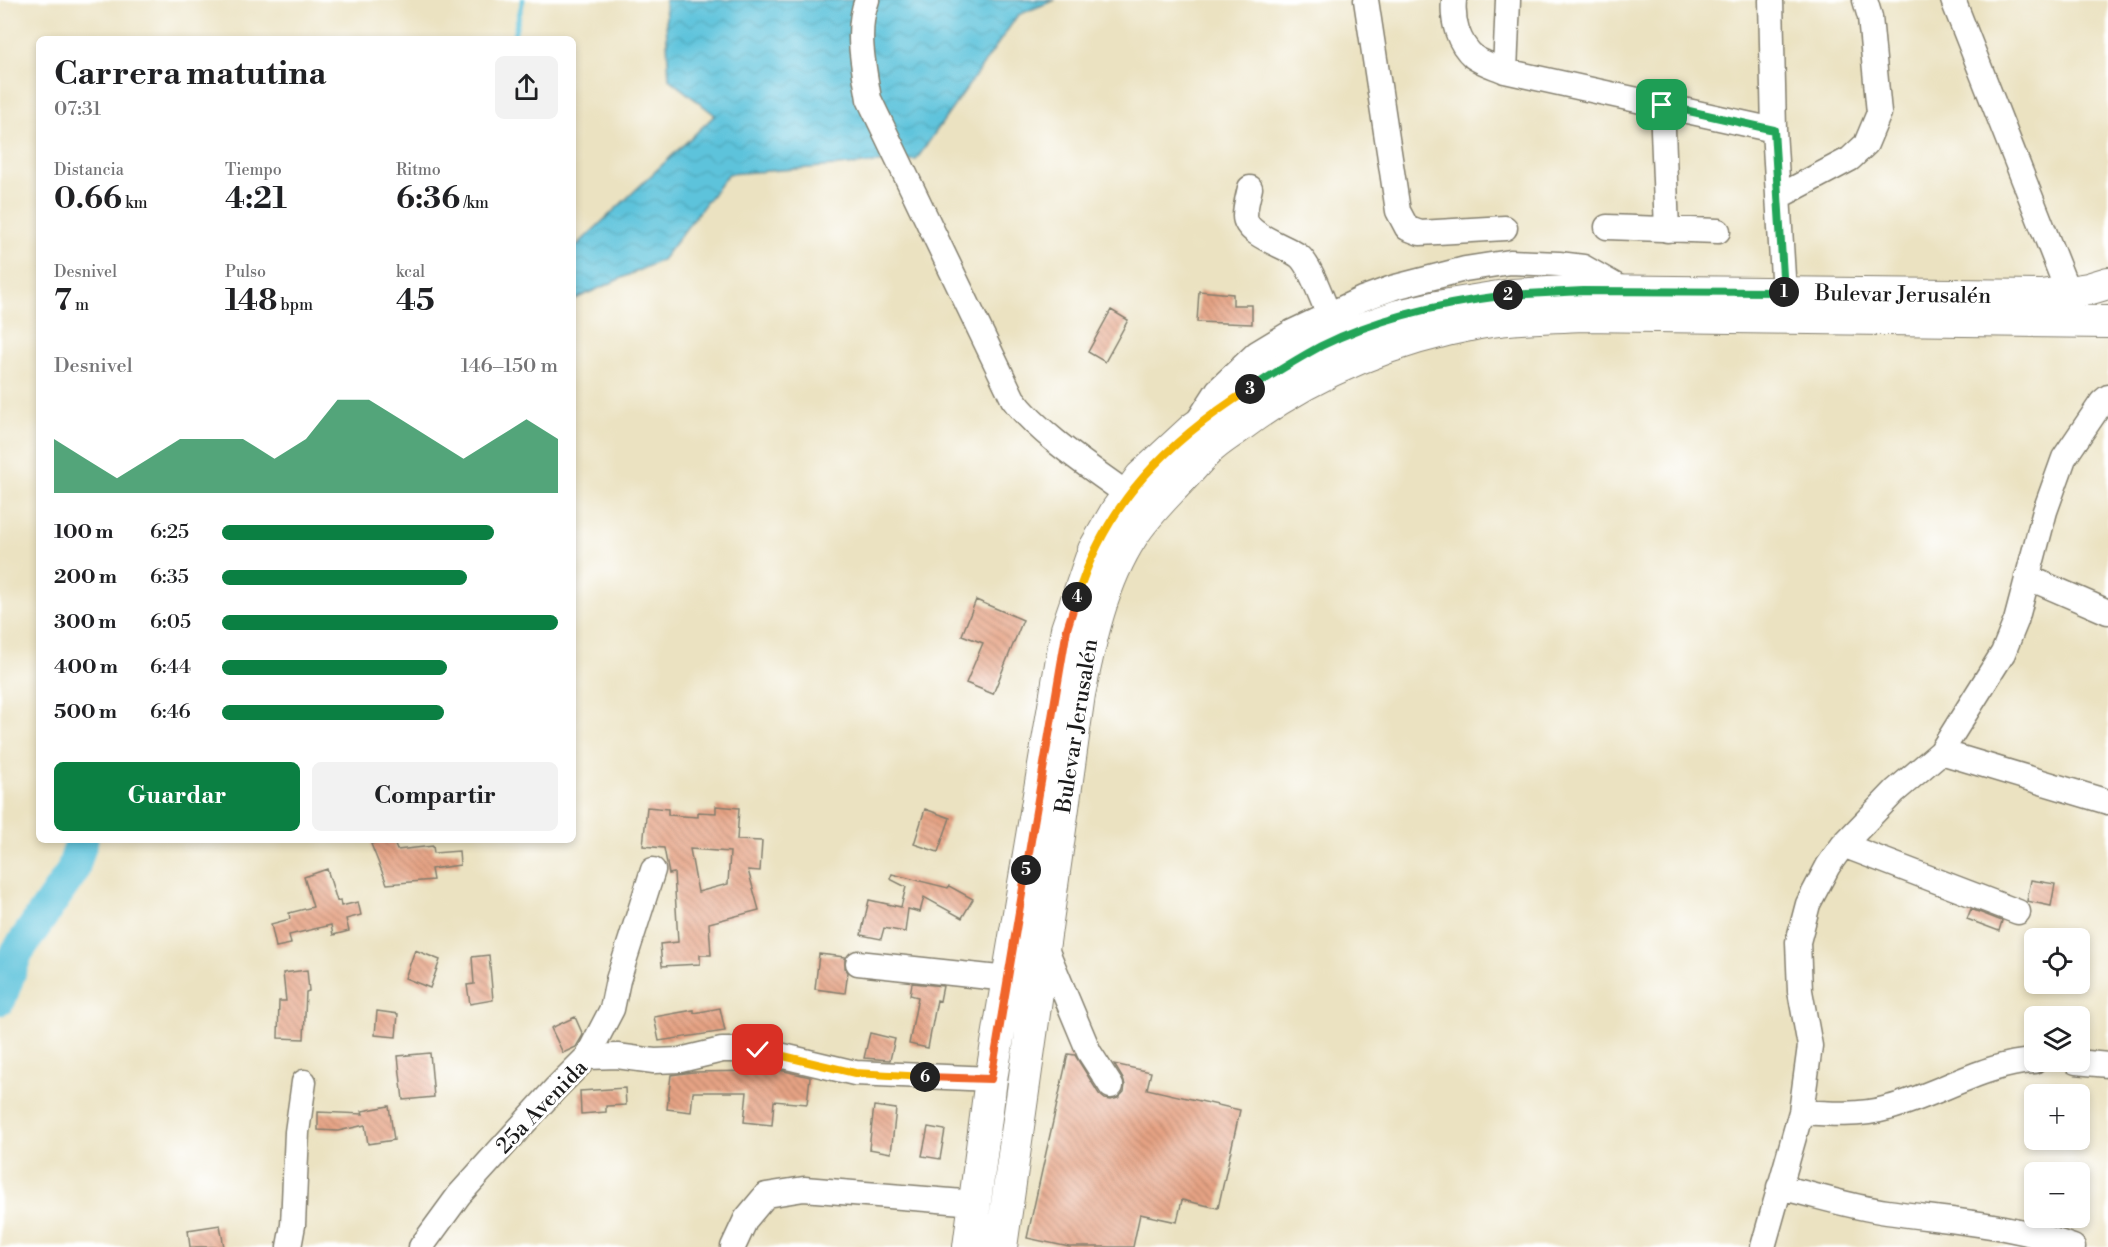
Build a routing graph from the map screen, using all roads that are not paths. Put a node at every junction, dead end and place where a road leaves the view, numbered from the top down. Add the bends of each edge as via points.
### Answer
1 (867, 0) edge
2 (1366, 0) edge
3 (1454, 0) edge
4 (1508, 0) edge
5 (1771, 0) edge
6 (1865, 0) edge
7 (1953, 0) edge
8 (1505, 70) junction
9 (1662, 105) junction
10 (1774, 130) junction
11 (1250, 188) dead end
12 (1778, 197) junction
13 (1607, 227) dead end
14 (1505, 228) dead end
15 (1667, 230) junction
16 (1718, 231) dead end
17 (2108, 283) edge
18 (1625, 291) junction
19 (2068, 292) junction
20 (1784, 293) junction
21 (1329, 315) junction
22 (2108, 322) edge
23 (2108, 397) edge
24 (1194, 428) junction
25 (1140, 504) junction
26 (2027, 577) junction
27 (2108, 612) edge
28 (1941, 752) junction
29 (2108, 802) edge
30 (1843, 845) junction
31 (653, 870) dead end
32 (2018, 912) dead end
33 (1044, 942) junction
34 (858, 963) dead end
35 (1008, 980) junction
36 (587, 1057) junction
37 (2024, 1062) edge
38 (2090, 1063) edge
39 (2108, 1065) edge
40 (991, 1079) junction
41 (304, 1082) dead end
42 (1111, 1086) dead end
43 (1801, 1112) junction
44 (1779, 1187) junction
45 (975, 1203) junction
46 (289, 1247) edge
47 (421, 1247) edge
48 (733, 1247) edge
49 (969, 1247) edge
50 (1001, 1247) edge
51 (1762, 1247) edge
52 (2073, 1247) edge

1 - 25 street via 861,55 869,99 1013,399 1024,414
2 - 14 street via 1398,211 1407,228 1420,233
3 - 8 street via 1457,33 1475,58
4 - 8 street
5 - 10 street
6 - 12 street via 1879,113 1866,144 1850,159
7 - 19 street
8 - 9 street
9 - 10 street
9 - 15 street
10 - 12 street
11 - 21 street via 1244,217 1247,226 1300,257
12 - 20 street
13 - 15 street
15 - 16 street
17 - 19 main road, Bulevar Jerusalén
18 - 20 main road, Bulevar Jerusalén
18 - 21 street via 1584,267 1510,262 1395,287
18 - 24 main road, Bulevar Jerusalén via 1511,294 1398,316 1321,346
19 - 20 main road, Bulevar Jerusalén via 2041,296
21 - 24 street via 1257,353 1218,390
22 - 25 main road, Bulevar Jerusalén via 1583,315 1480,322 1401,342 1327,372 1253,416
23 - 26 street via 2064,458
24 - 25 main road, Bulevar Jerusalén via 1141,477
25 - 33 main road, Bulevar Jerusalén via 1132,536 1110,580 1091,633
25 - 35 main road, Bulevar Jerusalén via 1117,510 1094,550 1067,629
26 - 27 street
26 - 28 street via 2003,652
28 - 29 street
28 - 30 street via 1894,791
30 - 32 street
30 - 43 street via 1808,904 1798,942 1800,991 1810,1046
31 - 36 street via 612,1009
33 - 42 street via 1089,1052
33 - 50 main road, Bulevar Jerusalén
34 - 35 street
35 - 40 main road, Bulevar Jerusalén
36 - 40 street, 25a Avenida via 680,1060 722,1050 758,1050 855,1073
36 - 47 street, 25a Avenida via 459,1195
37 - 43 street via 1976,1075 1888,1108 1840,1115
38 - 39 street
40 - 45 main road, Bulevar Jerusalén
41 - 46 street
43 - 44 street
44 - 51 street
44 - 52 street via 1885,1212 1988,1224 2048,1237
45 - 48 street via 804,1189 766,1195 746,1219
45 - 49 main road, Bulevar Jerusalén

